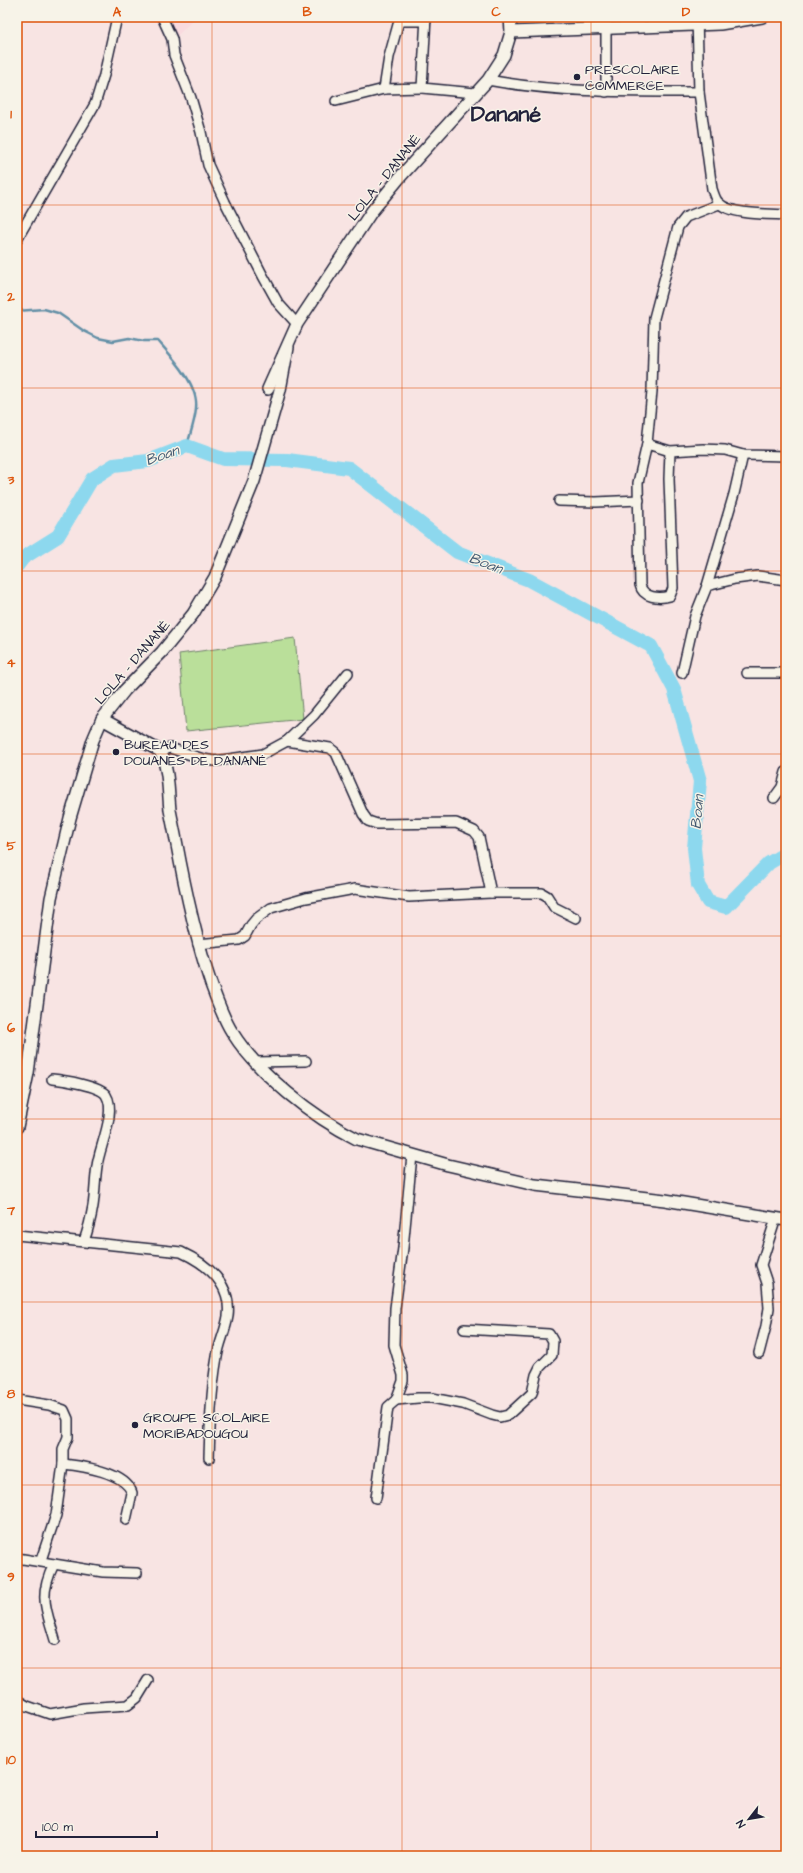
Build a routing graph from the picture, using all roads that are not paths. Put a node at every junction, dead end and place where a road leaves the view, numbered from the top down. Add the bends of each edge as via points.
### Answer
1 (117, 17) edge
2 (510, 17) edge
3 (762, 17) edge
4 (164, 18) edge
5 (399, 19) edge
6 (426, 19) edge
7 (698, 21) edge
8 (606, 22) edge
9 (511, 32) junction
10 (488, 80) junction
11 (422, 88) junction
12 (384, 89) junction
13 (606, 92) junction
14 (699, 92) junction
15 (476, 93) junction
16 (336, 101) dead end
17 (719, 204) junction
18 (786, 215) edge
19 (17, 240) edge
20 (297, 324) junction
21 (288, 347) junction
22 (268, 389) dead end
23 (647, 444) junction
24 (670, 451) junction
25 (743, 455) junction
26 (786, 456) edge
27 (639, 500) junction
28 (559, 501) dead end
29 (786, 580) edge
30 (707, 586) junction
31 (348, 673) dead end
32 (682, 673) dead end
33 (747, 673) dead end
34 (786, 673) edge
35 (102, 719) junction
36 (287, 741) junction
37 (160, 751) junction
38 (786, 772) edge
39 (774, 798) dead end
40 (491, 892) junction
41 (576, 918) dead end
42 (198, 944) junction
43 (306, 1061) dead end
44 (255, 1062) junction
45 (17, 1072) edge
46 (28, 1073) junction
47 (52, 1079) dead end
48 (17, 1127) edge
49 (412, 1155) junction
50 (781, 1219) edge
51 (17, 1235) edge
52 (84, 1241) junction
53 (464, 1329) dead end
54 (759, 1353) dead end
55 (17, 1400) edge
56 (396, 1400) junction
57 (209, 1458) dead end
58 (63, 1464) junction
59 (376, 1498) dead end
60 (126, 1520) dead end
61 (17, 1558) edge
62 (41, 1560) junction
63 (54, 1564) junction
64 (137, 1573) dead end
65 (54, 1640) dead end
66 (148, 1680) dead end
67 (17, 1700) edge

1 - 19 street via 95,104
2 - 9 main road
3 - 7 main road via 720,24
4 - 20 street via 172,38 174,55 191,98 208,165 262,276 278,303
5 - 6 street
5 - 12 street
6 - 11 street
7 - 8 main road
7 - 14 street
8 - 9 main road
8 - 13 street
9 - 10 main road, LOLA - DANANÉ via 504,55
10 - 13 street via 525,87
10 - 15 main road, LOLA - DANANÉ
11 - 12 street
11 - 15 street
12 - 16 street
13 - 14 street
14 - 17 street via 712,189
15 - 20 main road, LOLA - DANANÉ via 372,211
17 - 18 street via 735,211
17 - 23 street via 686,217 678,228 654,318 652,391
20 - 21 main road, LOLA - DANANÉ
21 - 22 main road, LOLA - DANANÉ
21 - 35 main road, LOLA - DANANÉ via 280,390 254,481 215,577 193,614
23 - 24 street
23 - 27 street via 638,483
24 - 25 street via 725,450
24 - 27 street via 673,588 672,594 668,597 649,596 641,589
25 - 26 street
25 - 30 street
27 - 28 street
29 - 30 street via 758,576
30 - 32 street via 695,616
31 - 36 street via 314,716
33 - 34 street
35 - 37 main road
35 - 46 main road, LOLA - DANANÉ via 93,740 70,818 51,898
36 - 37 street via 262,754 215,761 170,748
36 - 40 street via 330,748 336,753 368,821 377,824 456,823 474,831 479,837
37 - 42 main road via 170,790 170,809
38 - 39 street via 782,787
40 - 41 street via 545,894 554,907
40 - 42 street via 409,897 355,889 337,892 270,908 256,919 245,936 239,940
42 - 44 main road via 231,1031
43 - 44 street
44 - 49 main road via 294,1097 343,1132
45 - 46 street
46 - 48 main road, LOLA - DANANÉ
47 - 52 street via 69,1080 97,1090 105,1094 109,1101 109,1118 97,1165 93,1206
49 - 50 main road via 483,1174 552,1188 665,1200
49 - 56 street via 395,1308 394,1345 403,1375
50 - 54 street via 760,1265 767,1283 769,1308
51 - 52 street
52 - 57 street via 118,1247 180,1252 190,1256 220,1281 226,1294 228,1317 217,1356 211,1404
53 - 56 street via 549,1334 553,1341 552,1355 540,1367 534,1390 529,1396 508,1415 500,1417 463,1404 432,1398
55 - 58 street via 64,1410 68,1436 63,1449
56 - 59 street via 388,1407
58 - 60 street via 110,1475 128,1486 132,1494
58 - 62 street via 56,1515
61 - 62 street
62 - 63 street
63 - 64 street via 104,1572
63 - 65 street via 46,1578 44,1603
66 - 67 street via 132,1704 121,1706 84,1708 50,1714 26,1706

